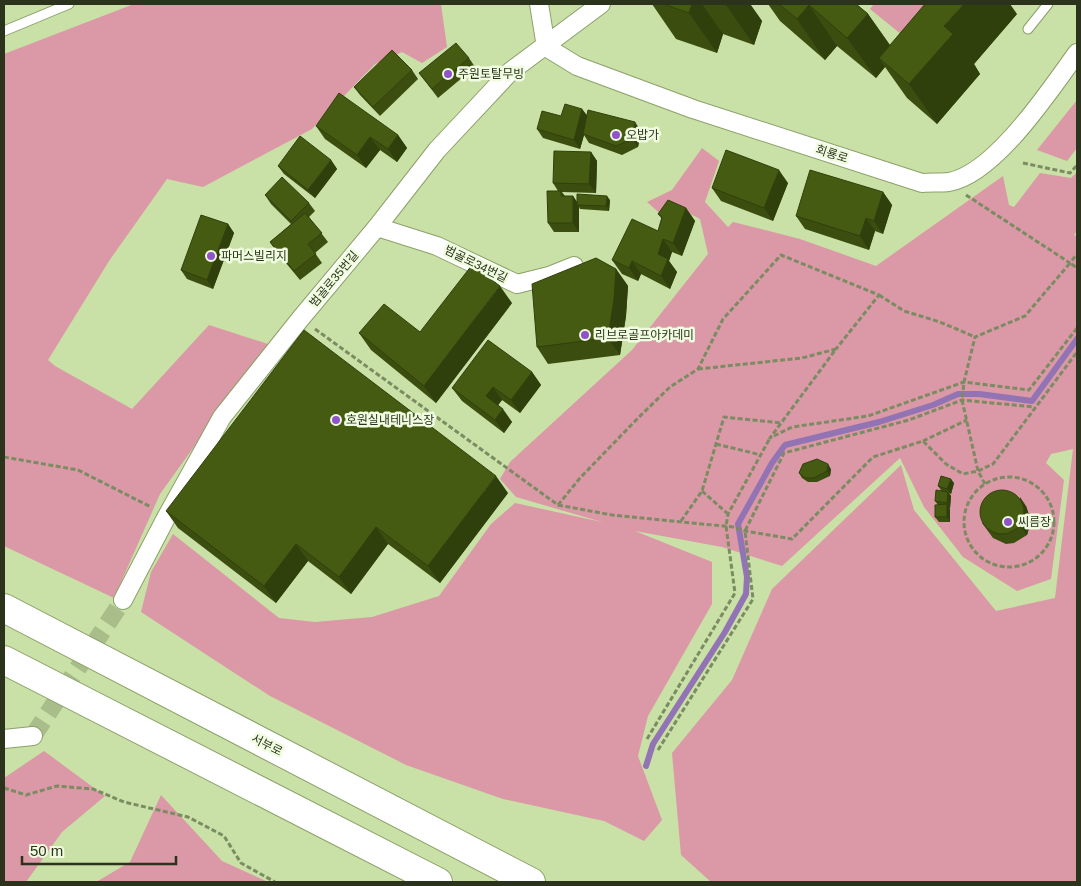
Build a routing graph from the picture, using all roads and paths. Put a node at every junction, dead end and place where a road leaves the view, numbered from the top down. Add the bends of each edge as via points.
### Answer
1 (69, 4) edge
2 (539, 4) edge
3 (601, 4) edge
4 (1048, 4) edge
5 (1028, 29) dead end
6 (4, 32) edge
7 (546, 47) junction
8 (1077, 53) edge
9 (1023, 163) dead end
10 (1077, 165) edge
11 (950, 182) junction
12 (377, 227) junction
13 (1077, 254) edge
14 (1070, 262) junction
15 (574, 266) edge
16 (1077, 268) edge
17 (879, 295) junction
18 (301, 318) junction
19 (1077, 328) edge
20 (975, 337) junction
21 (836, 349) junction
22 (1077, 352) edge
23 (698, 369) junction
24 (963, 384) junction
25 (962, 399) junction
26 (1034, 407) junction
27 (966, 420) junction
28 (781, 423) junction
29 (770, 438) junction
30 (923, 441) junction
31 (716, 444) junction
32 (761, 455) junction
33 (4, 457) edge
34 (978, 470) junction
35 (985, 484) junction
36 (702, 491) junction
37 (558, 506) junction
38 (728, 514) junction
39 (167, 516) junction
40 (681, 520) junction
41 (726, 526) junction
42 (744, 531) junction
43 (4, 590) edge
44 (123, 600) tunnel mouth
45 (4, 608) edge
46 (4, 660) edge
47 (136, 677) junction
48 (33, 736) dead end
49 (4, 739) edge
50 (646, 739) dead end
51 (658, 750) dead end
52 (4, 788) edge
53 (275, 882) edge
54 (438, 882) edge
55 (531, 882) edge

1 - 6 lane
2 - 7 street
3 - 7 street, 범골로35번길
4 - 5 lane
7 - 11 street, 회룡로 via 577,66 693,109 922,183
7 - 12 street, 범골로35번길 via 511,71 444,143
8 - 11 street, 회룡로 via 1001,151 982,168
9 - 10 path via 1070,173
11 - 14 path via 978,204
12 - 15 street, 범골로34번길 via 437,246 517,284
12 - 18 street, 범골로35번길
13 - 14 path
14 - 16 path
14 - 20 path via 1025,316
17 - 20 path via 904,312 940,322
17 - 21 path
17 - 23 path via 781,255 723,319
18 - 37 path
18 - 39 street, 범골로35번길 via 222,417
19 - 24 path via 1029,390
20 - 24 path
21 - 23 path via 802,358
21 - 28 path
22 - 26 path
23 - 37 path via 670,387 645,411 580,478
24 - 25 path
24 - 29 path via 868,416 792,427
25 - 26 path
25 - 27 path
25 - 42 path via 909,420 784,453
26 - 34 path via 993,464
27 - 30 path
27 - 34 path
28 - 29 path
28 - 31 path via 724,417
29 - 32 path
30 - 34 path via 946,464 962,474
30 - 42 path via 873,457 792,538
31 - 32 path
31 - 36 path
32 - 38 path
33 - 39 path via 78,470
34 - 35 path
35 - 35 path via 968,504 964,519 965,534 971,548 982,559 996,566 1011,568 1026,565 1039,557 1049,545 1054,531 1055,516 1046,494 1028,480 1018,477
36 - 38 path
36 - 40 path
37 - 40 path via 612,515
38 - 41 path
39 - 44 street, 범골로35번길
40 - 41 path
41 - 42 path
41 - 50 path via 735,593
42 - 51 path via 753,599
43 - 47 highway
45 - 47 highway, 서부로
46 - 54 highway
47 - 55 highway, 서부로
48 - 49 street
52 - 53 path via 26,795 57,786 93,789 124,802 188,816 224,836 241,863

